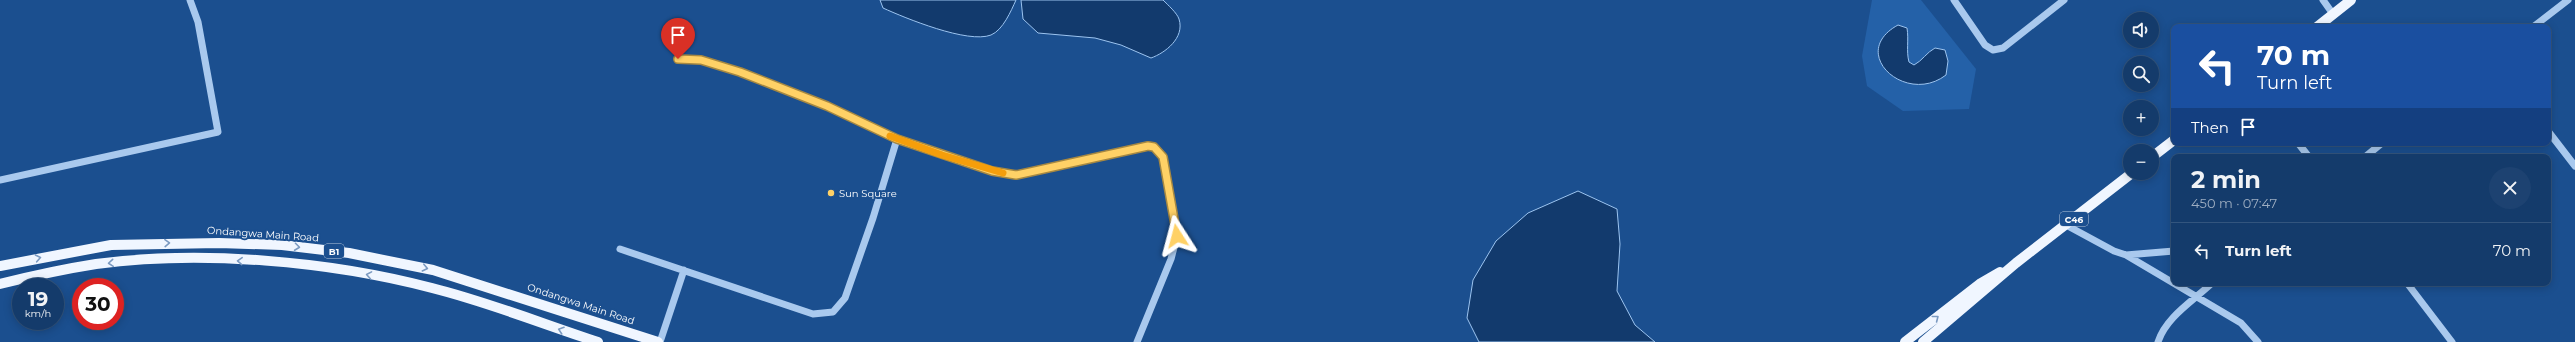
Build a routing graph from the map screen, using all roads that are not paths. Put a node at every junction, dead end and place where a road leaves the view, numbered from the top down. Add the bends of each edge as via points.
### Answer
1 (190, 0) edge
2 (1954, 0) edge
3 (2064, 0) edge
4 (2322, 0) edge
5 (2351, 0) edge
6 (2568, 0) edge
7 (2334, 14) junction
8 (2321, 24) edge
9 (2537, 24) edge
10 (678, 59) dead end
11 (2551, 135) edge
12 (897, 139) junction
13 (2171, 142) edge
14 (2300, 146) edge
15 (2378, 146) edge
16 (2159, 152) edge
17 (2307, 154) edge
18 (2369, 154) edge
19 (2575, 166) edge
20 (0, 180) edge
21 (2123, 180) edge
22 (2066, 225) junction
23 (620, 249) dead end
24 (2171, 251) edge
25 (2126, 255) junction
26 (17, 262) junction
27 (2016, 263) junction
28 (0, 266) edge
29 (684, 270) junction
30 (21, 278) edge
31 (26, 278) edge
32 (12, 281) edge
33 (2171, 283) edge
34 (0, 284) edge
35 (2176, 286) edge
36 (2209, 286) edge
37 (2409, 286) edge
38 (2196, 298) junction
39 (1908, 341) edge
40 (598, 342) edge
41 (659, 342) edge
42 (1137, 342) edge
43 (1923, 342) edge
44 (2158, 342) edge
45 (2258, 342) edge
46 (2452, 342) edge

1 - 20 street via 198,22 218,132
2 - 3 street via 1985,45 1993,50 2002,48
4 - 7 street
5 - 7 main road
6 - 9 street
7 - 8 main road
10 - 12 street via 701,60 740,72 827,106
11 - 19 street
12 - 29 street via 845,298 832,312 813,314
12 - 42 street via 992,171 1016,175 1148,146 1159,150 1167,176 1177,236 1171,259
13 - 16 main road
14 - 17 street
15 - 18 street
21 - 22 main road, C46
22 - 25 street
22 - 27 main road, C46
23 - 29 street
24 - 25 street
25 - 33 street
26 - 28 main road, Ondangwa Main Road / B1
26 - 30 main road
26 -> 41 main road, Ondangwa Main Road / B1 via 111,245 183,242 282,245 349,253 433,270
39 -> 27 main road, C46 via 1981,283
27 - 43 main road, C46
29 - 41 street
40 -> 31 main road, B1 via 433,288 315,265 216,259 148,260 97,264
32 - 34 main road, B1
35 - 38 street
36 - 38 street
37 - 46 street
38 - 44 street via 2171,319
38 - 45 street via 2240,323

